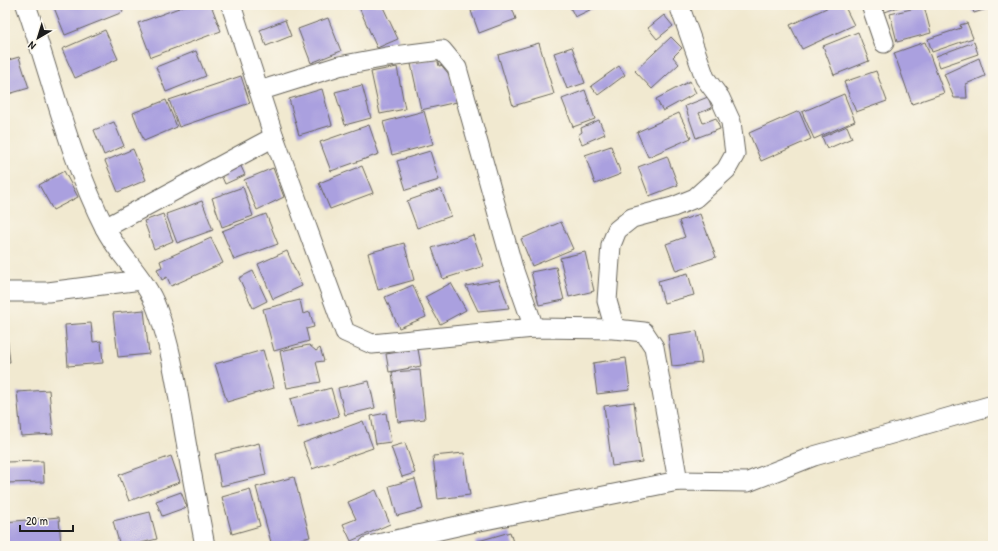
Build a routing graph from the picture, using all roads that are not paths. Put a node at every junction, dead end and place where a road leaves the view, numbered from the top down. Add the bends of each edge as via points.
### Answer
1 (26, 5) edge
2 (231, 5) edge
3 (679, 5) edge
4 (871, 5) edge
5 (884, 43) dead end
6 (259, 91) junction
7 (274, 137) junction
8 (105, 228) junction
9 (141, 280) junction
10 (5, 292) edge
11 (534, 328) junction
12 (616, 329) junction
13 (993, 405) edge
14 (678, 481) junction
15 (411, 541) edge
16 (205, 546) edge
17 (369, 546) edge

1 - 8 street via 63,120 88,190
2 - 6 street
3 - 12 street via 705,78 720,98 731,122 735,154 726,170 695,198 632,218 616,230 610,245 608,301
4 - 5 street
6 - 7 street
6 - 11 street via 339,66 442,50 456,68 514,271
7 - 8 street
7 - 11 street via 345,332 372,344
8 - 9 street
9 - 10 street via 48,292
9 - 16 street via 157,307 166,338
11 - 12 street
12 - 14 street via 644,332 654,347
13 - 14 street via 814,456 748,482
14 - 15 street
15 - 17 street

